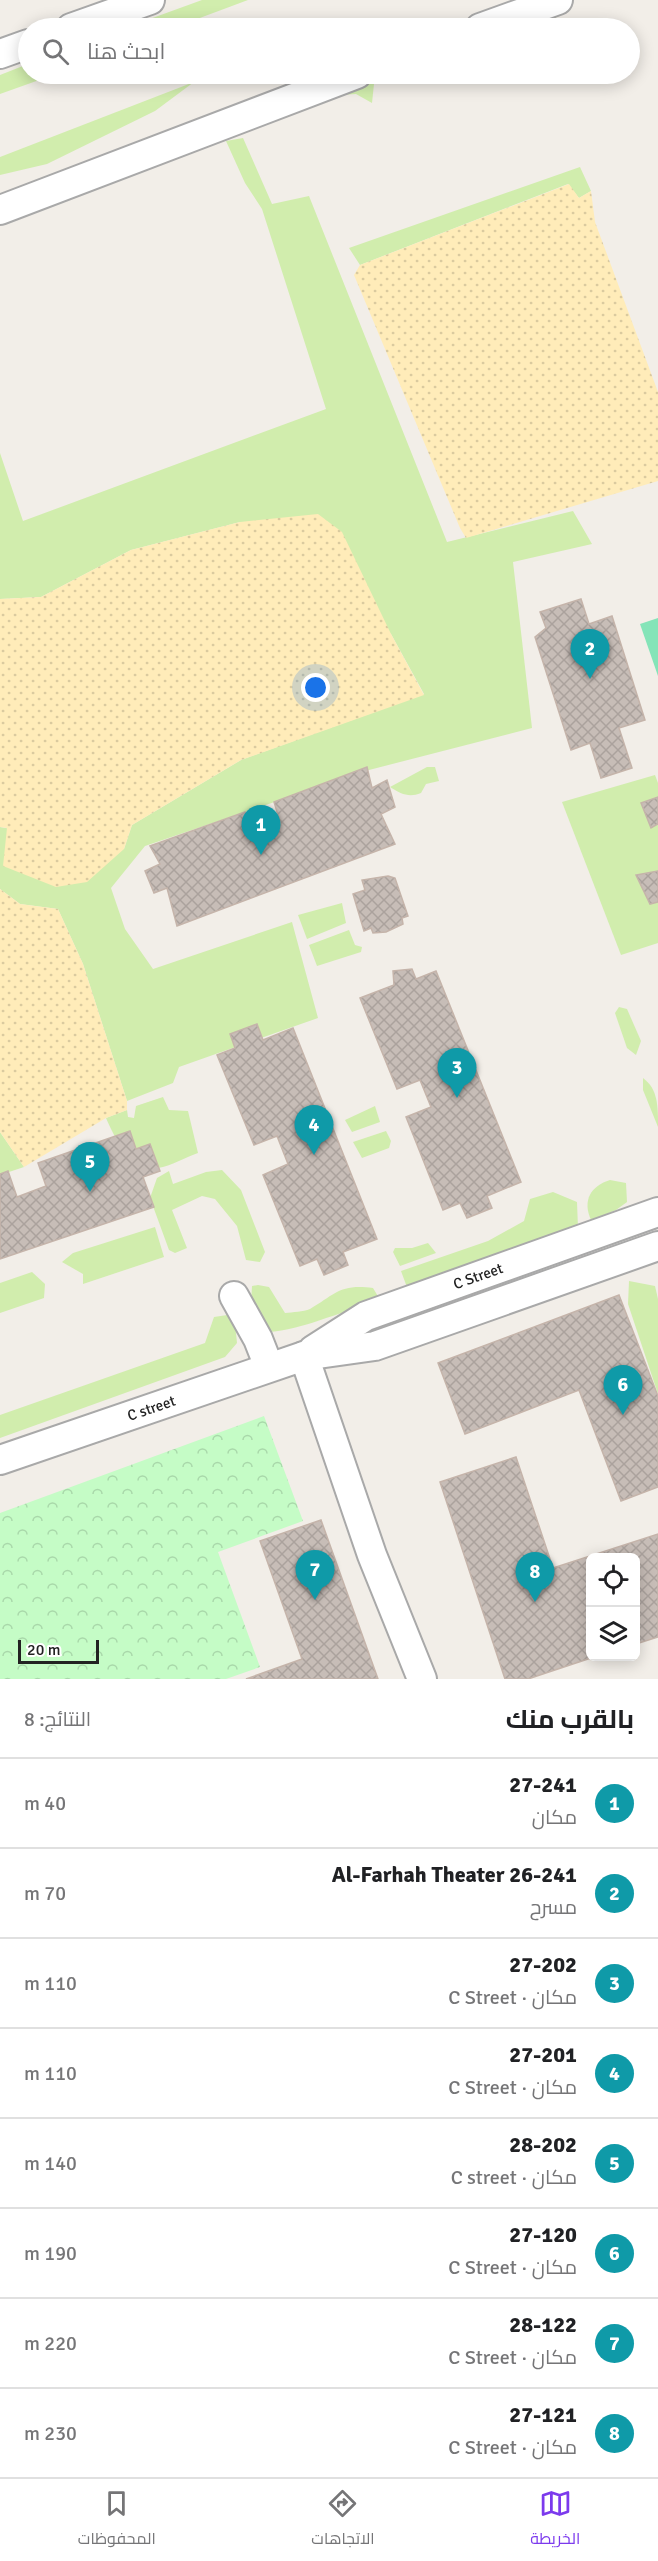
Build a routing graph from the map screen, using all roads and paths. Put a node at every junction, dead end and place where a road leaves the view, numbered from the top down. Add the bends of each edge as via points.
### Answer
1 (150, 0) edge
2 (558, 0) edge
3 (99, 18) edge
4 (508, 18) edge
5 (18, 48) edge
6 (0, 54) edge
7 (331, 84) edge
8 (0, 210) edge
9 (658, 1212) edge
10 (658, 1246) edge
11 (234, 1296) dead end
12 (304, 1356) junction
13 (268, 1367) junction
14 (0, 1460) edge
15 (422, 1679) edge

1 - 3 street
2 - 4 street
5 - 6 street
7 - 8 street
9 - 12 street, C Street via 366,1316
10 - 12 street, C Street via 375,1346
11 - 13 street via 258,1339
12 - 13 street, C street
12 - 15 street via 372,1556
13 - 14 street, C street

